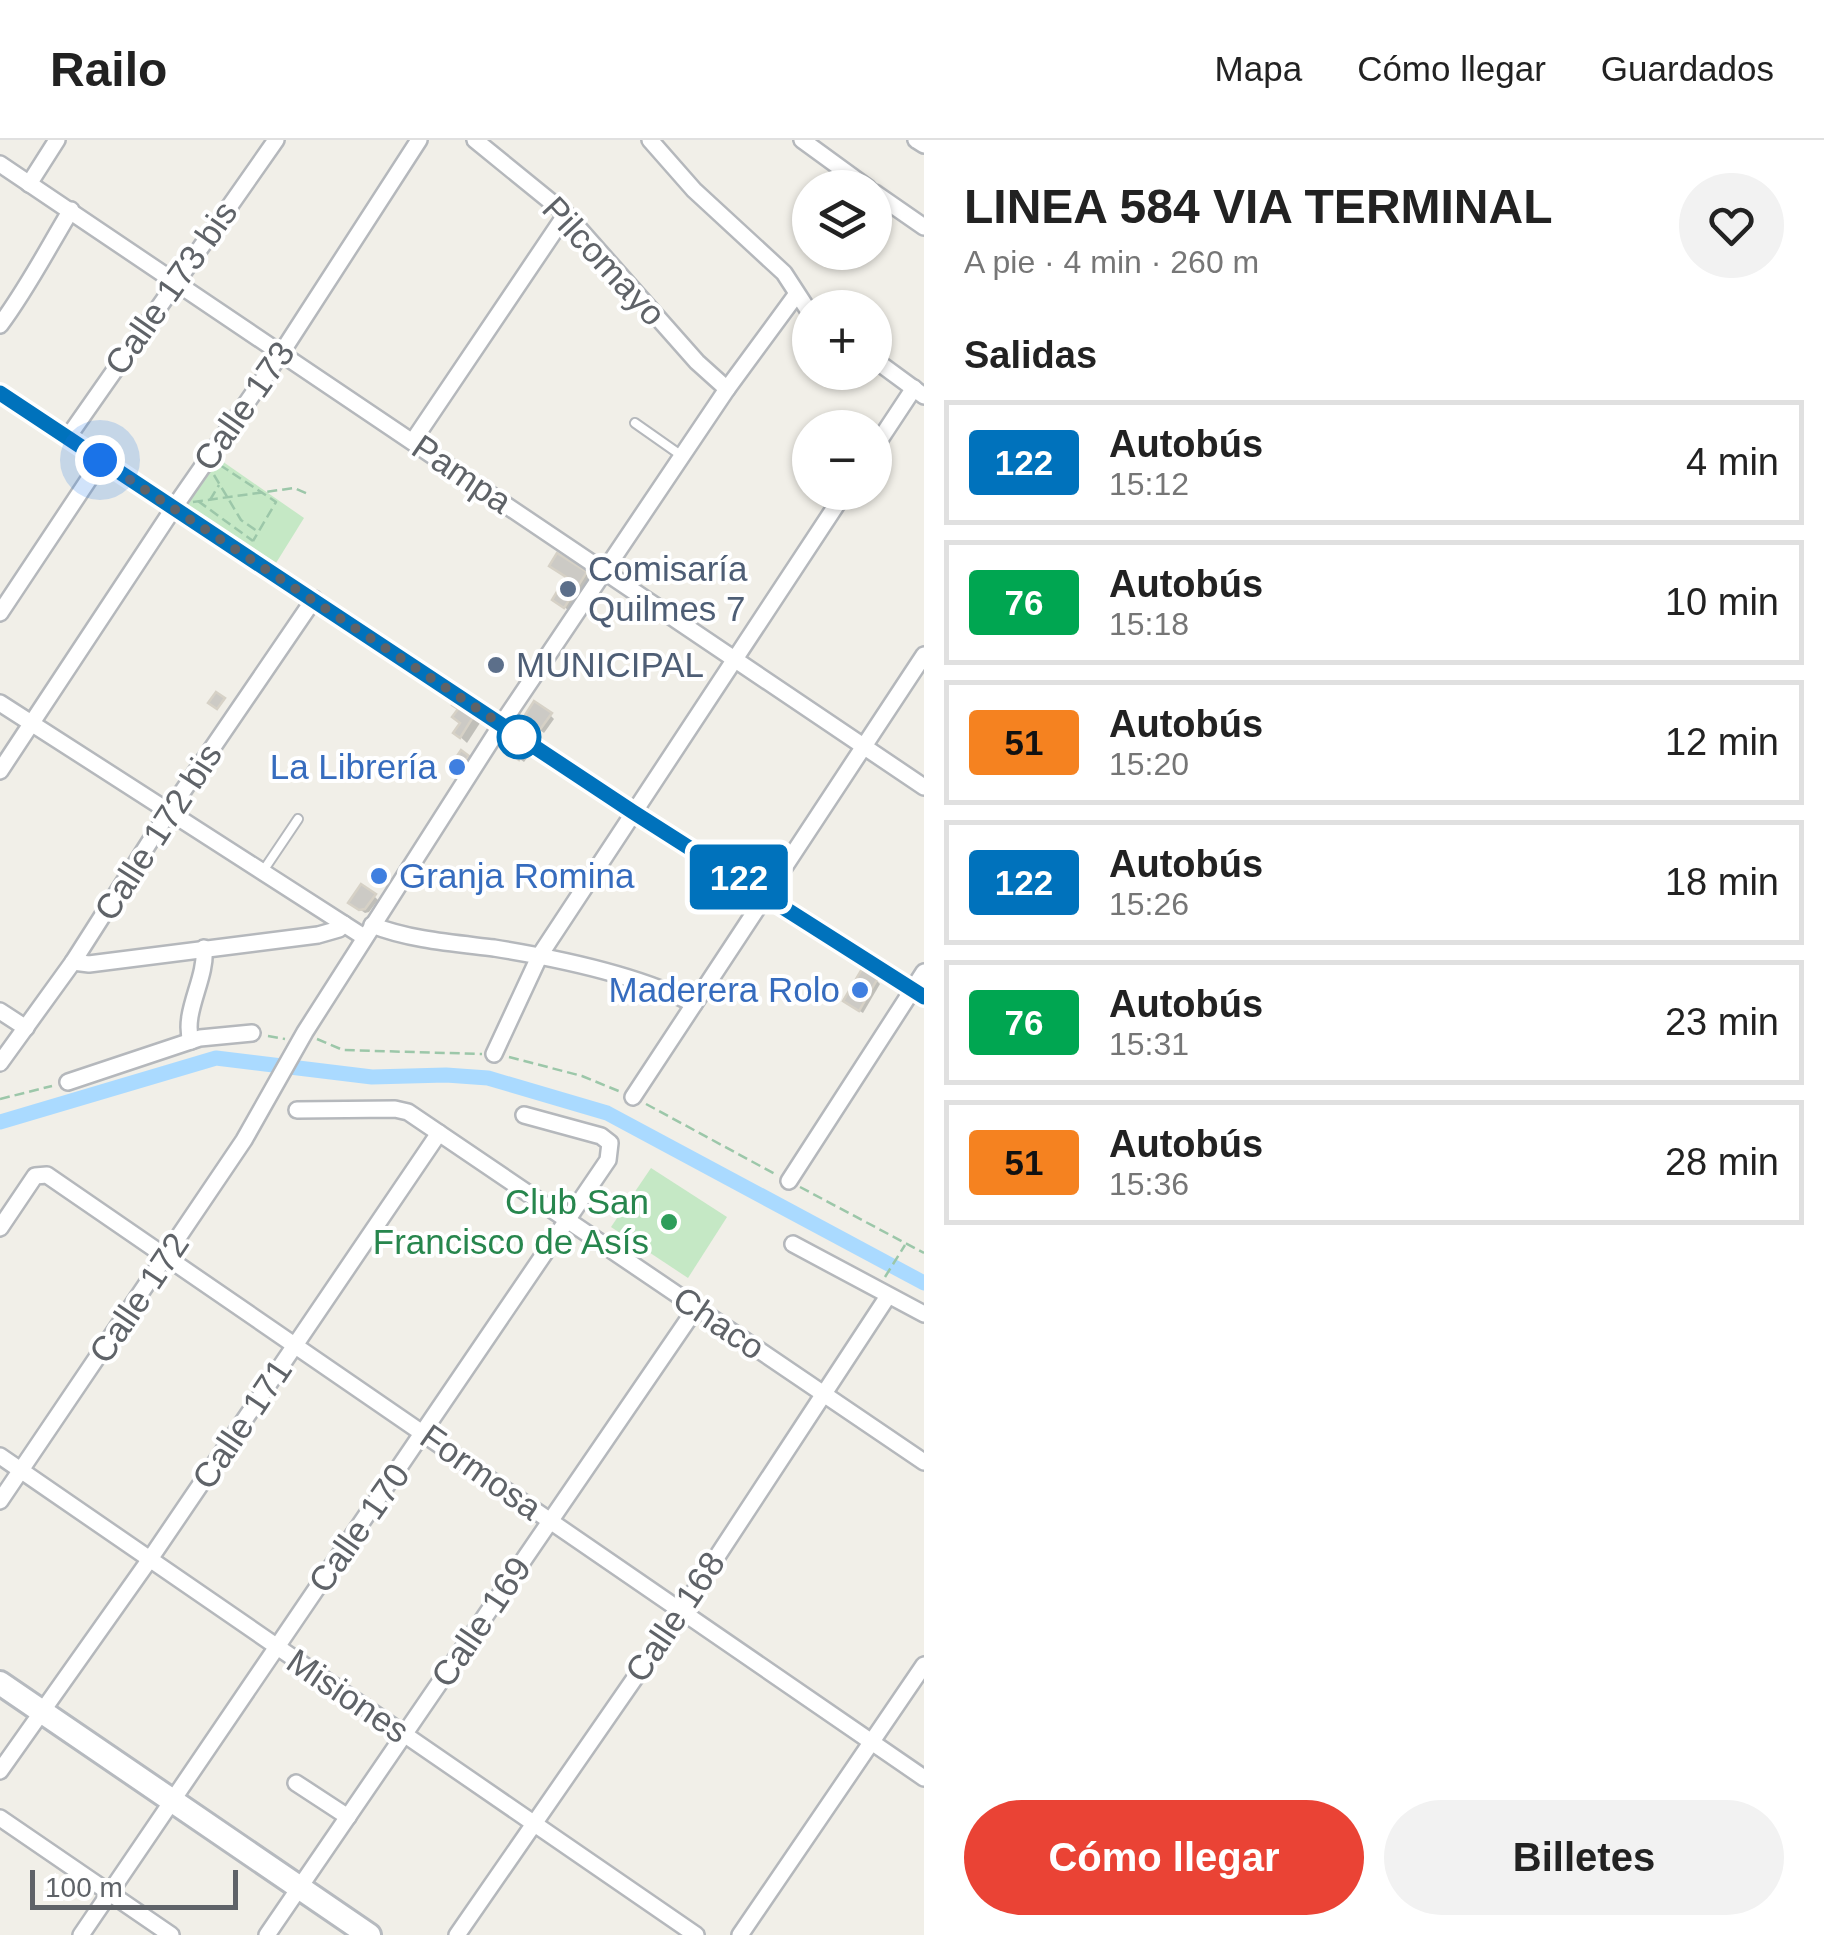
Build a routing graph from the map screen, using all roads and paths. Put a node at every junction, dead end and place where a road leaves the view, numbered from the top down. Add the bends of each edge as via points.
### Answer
1 (57, 140) edge
2 (420, 140) edge
3 (475, 140) edge
4 (650, 140) edge
5 (916, 140) edge
6 (270, 142) edge
7 (813, 143) edge
8 (924, 145) edge
9 (0, 164) edge
10 (846, 170) edge
11 (29, 184) junction
12 (892, 204) edge
13 (72, 210) junction
14 (566, 214) junction
15 (924, 227) edge
16 (176, 279) junction
17 (793, 290) edge
18 (792, 300) edge
19 (0, 325) edge
20 (282, 352) junction
21 (892, 371) edge
22 (727, 388) junction
23 (921, 391) edge
24 (0, 393) edge
25 (636, 423) dead end
26 (892, 426) edge
27 (68, 437) junction
28 (412, 441) junction
29 (682, 456) junction
30 (100, 460) junction
31 (226, 470) junction
32 (214, 474) junction
33 (219, 483) junction
34 (206, 486) dead end
35 (262, 493) junction
36 (308, 494) dead end
37 (228, 499) junction
38 (188, 502) junction
39 (209, 502) junction
40 (833, 510) edge
41 (259, 532) junction
42 (606, 571) junction
43 (314, 599) junction
44 (0, 614) edge
45 (924, 654) edge
46 (735, 659) junction
47 (0, 703) edge
48 (30, 724) junction
49 (501, 725) junction
50 (862, 746) junction
51 (0, 771) edge
52 (924, 787) edge
53 (170, 810) junction
54 (633, 812) junction
55 (298, 820) dead end
56 (263, 871) junction
57 (766, 894) junction
58 (344, 924) junction
59 (368, 931) junction
60 (204, 948) junction
61 (540, 955) junction
62 (74, 962) junction
63 (924, 972) edge
64 (918, 993) edge
65 (694, 1004) junction
66 (0, 1011) edge
67 (26, 1028) junction
68 (252, 1033) joint
69 (300, 1039) junction
70 (191, 1040) junction
71 (494, 1054) junction
72 (0, 1062) edge
73 (68, 1082) joint
74 (633, 1097) junction
75 (0, 1099) edge
76 (298, 1110) dead end
77 (524, 1114) dead end
78 (439, 1133) junction
79 (788, 1181) junction
80 (569, 1220) junction
81 (0, 1228) edge
82 (793, 1244) dead end
83 (906, 1244) junction
84 (924, 1253) edge
85 (168, 1256) junction
86 (885, 1289) junction
87 (696, 1308) junction
88 (924, 1314) edge
89 (295, 1346) junction
90 (824, 1394) junction
91 (425, 1432) junction
92 (0, 1456) edge
93 (924, 1462) edge
94 (21, 1470) junction
95 (0, 1501) edge
96 (550, 1520) junction
97 (150, 1559) junction
98 (682, 1610) junction
99 (276, 1647) junction
100 (924, 1665) edge
101 (0, 1683) edge
102 (42, 1713) junction
103 (406, 1734) junction
104 (870, 1743) junction
105 (0, 1771) edge
106 (924, 1778) edge
107 (296, 1783) dead end
108 (173, 1802) junction
109 (348, 1817) junction
110 (0, 1818) edge
111 (532, 1823) junction
112 (299, 1888) junction
113 (112, 1892) junction
114 (80, 1935) edge
115 (172, 1935) edge
116 (267, 1935) edge
117 (369, 1935) edge
118 (457, 1935) edge
119 (696, 1935) edge
120 (740, 1935) edge

1 - 11 street
2 - 20 street, Calle 173
3 - 14 street, Pilcomayo
4 - 17 street via 784,273
5 - 8 street
6 - 16 street, Calle 173 bis
7 - 10 street
9 - 11 street, Pampa
11 - 13 street, Pampa
12 - 15 street
13 - 16 street, Pampa
13 - 19 street
14 - 22 street, Pilcomayo
14 - 28 street
16 - 20 street, Pampa
16 - 27 street, Calle 173 bis
18 - 22 street, Calle 172
20 - 28 street, Pampa
20 - 38 street, Calle 173
21 - 23 street
22 - 29 street, Calle 172
23 - 26 street
24 - 27 street
25 - 29 lane
27 - 30 street
28 - 42 street, Pampa
29 - 42 street, Calle 172
30 - 38 street
30 - 44 street
31 - 32 path via 220,465
31 - 33 path
31 - 35 path
32 - 33 path
32 - 34 path
33 - 37 path
33 - 39 path
35 - 36 path via 294,488
35 - 37 path
35 - 41 path via 276,502
37 - 39 path
37 - 41 path
38 - 39 path
38 - 41 path via 253,541
38 - 43 street
38 - 48 street, Calle 173
40 - 46 street
42 - 46 street, Pampa
42 - 49 street, Calle 172
43 - 49 street
43 - 53 street, Calle 172 bis
45 - 50 street
46 - 50 street, Pampa
46 - 54 street
47 - 48 street
48 - 51 street, Calle 173
48 - 53 street
49 - 54 street
49 - 59 street, Calle 172
50 - 52 street, Pampa
50 - 57 street
53 - 56 street
53 - 62 street, Calle 172 bis
54 - 57 street
54 - 61 street
55 - 56 lane
56 - 58 street
57 - 64 street
57 - 65 street
58 - 59 street
58 - 60 street via 318,934
59 - 61 street
59 - 69 street, Calle 172
60 - 62 street
60 - 70 street
61 - 65 street
61 - 71 street
62 - 67 street, Calle 172 bis
63 - 64 street
64 - 79 street
65 - 74 street
66 - 67 street
67 - 72 street, Calle 172 bis
68 - 69 path via 288,1040 295,1027
68 - 70 street
69 - 71 path via 344,1050
69 - 85 street, Calle 172
70 - 73 street
71 - 74 path
73 - 75 path
74 - 79 path
76 - 78 street, Chaco via 402,1110
77 - 80 street, Calle 170 via 610,1142 608,1160
78 - 80 street, Chaco
78 - 89 street, Calle 171
79 - 83 path
80 - 87 street, Chaco
80 - 91 street, Calle 170
81 - 85 street, Formosa via 35,1176 48,1175
82 - 86 street
83 - 84 path
83 - 86 path
85 - 89 street, Formosa
85 - 94 street, Calle 172
86 - 88 street
86 - 90 street, Calle 168
87 - 90 street, Chaco
87 - 96 street, Calle 169
89 - 91 street, Formosa
89 - 97 street, Calle 171
90 - 93 street, Chaco
90 - 98 street, Calle 168
91 - 96 street, Formosa
91 - 99 street, Calle 170
92 - 94 street, Misiones
94 - 95 street, Calle 172
94 - 97 street, Misiones
96 - 98 street, Formosa
96 - 103 street, Calle 169
97 - 99 street, Misiones
97 - 102 street, Calle 171
98 - 104 street, Formosa
98 - 111 street, Calle 168
99 - 103 street, Misiones
99 - 108 street, Calle 170
100 - 104 street
101 - 102 street
102 - 105 street, Calle 171
102 - 108 street
103 - 109 street, Calle 169
103 - 111 street, Misiones
104 - 106 street, Formosa
104 - 120 street
107 - 109 street
108 - 112 street
108 - 113 street, Calle 170
109 - 112 street, Calle 169
110 - 113 street
111 - 118 street, Calle 168
111 - 119 street, Misiones
112 - 116 street, Calle 169
112 - 117 street
113 - 114 street, Calle 170
113 - 115 street

